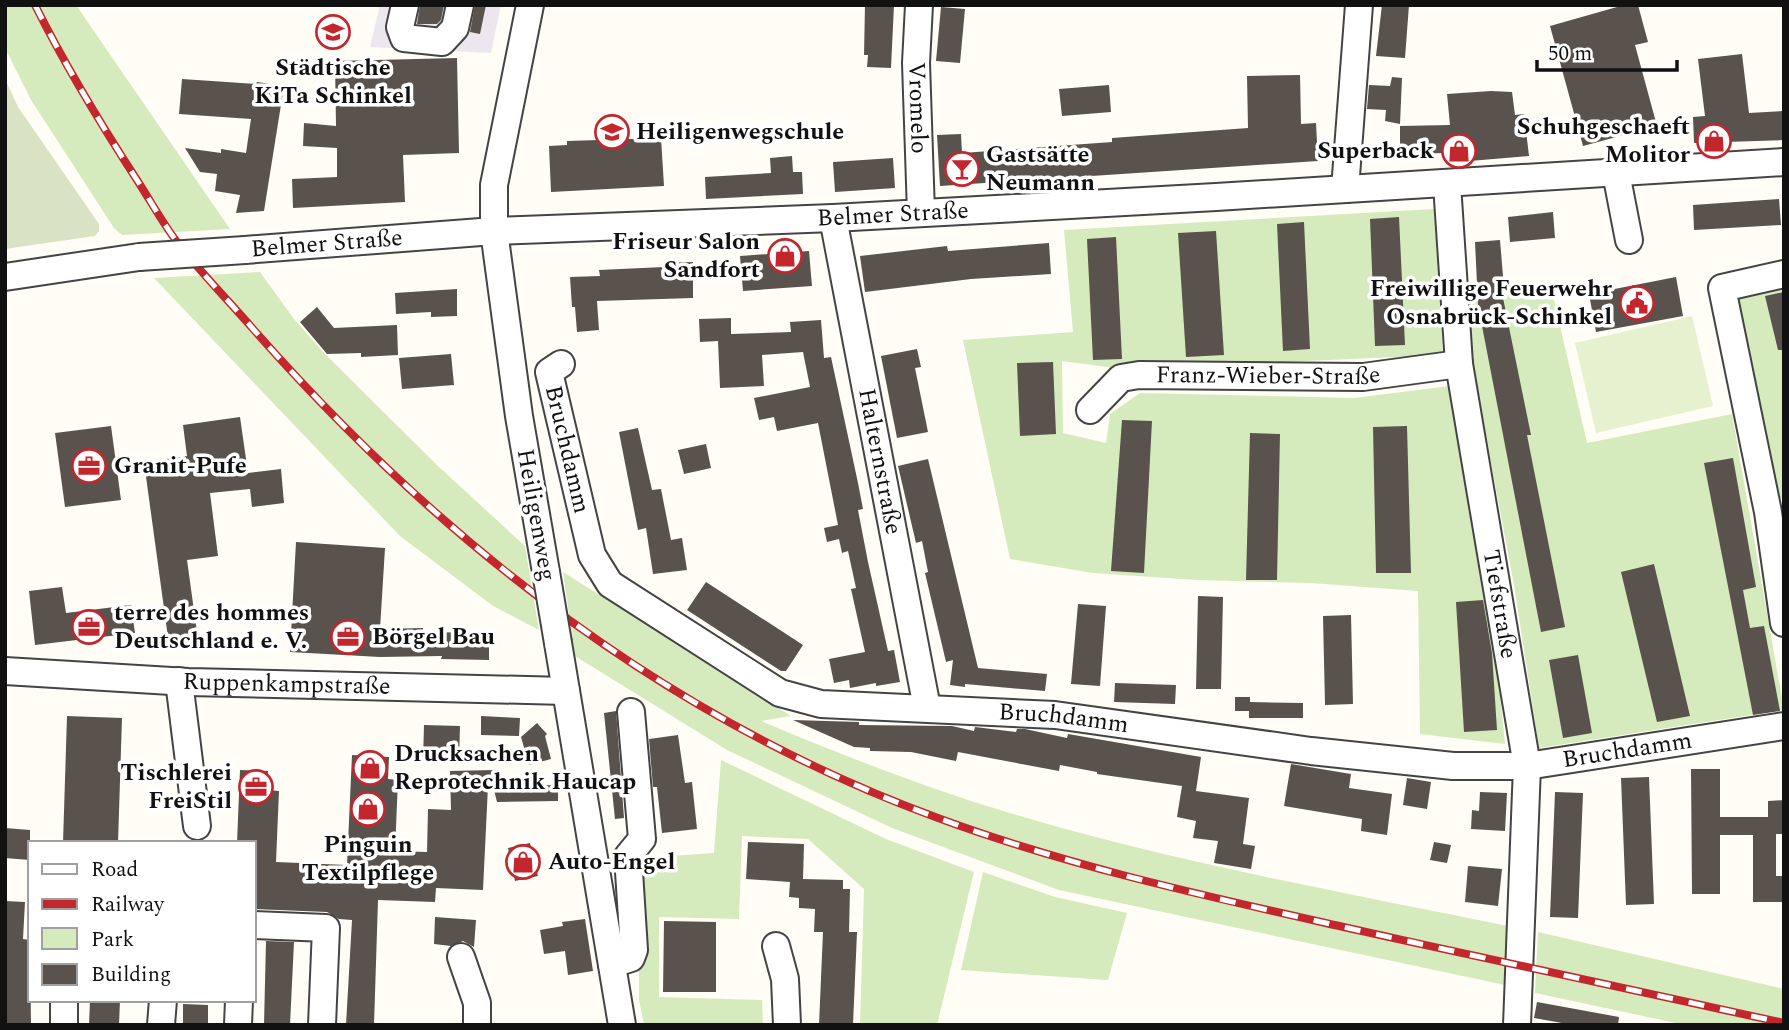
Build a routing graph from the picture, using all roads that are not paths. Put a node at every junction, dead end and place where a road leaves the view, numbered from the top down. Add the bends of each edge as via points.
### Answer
1 (405, 5) edge
2 (460, 5) edge
3 (530, 5) edge
4 (919, 5) edge
5 (1359, 5) edge
6 (1784, 162) edge
7 (1616, 173) junction
8 (1447, 184) junction
9 (1345, 190) junction
10 (921, 213) junction
11 (833, 218) junction
12 (494, 231) junction
13 (1629, 240) dead end
14 (1784, 274) edge
15 (5, 277) edge
16 (561, 364) dead end
17 (1459, 364) junction
18 (1090, 410) dead end
19 (1776, 511) edge
20 (1784, 623) edge
21 (5, 671) edge
22 (179, 681) junction
23 (566, 691) junction
24 (927, 708) junction
25 (631, 712) dead end
26 (1784, 726) edge
27 (1527, 766) junction
28 (197, 826) dead end
29 (256, 925) edge
30 (776, 946) dead end
31 (461, 957) dead end
32 (612, 964) junction
33 (64, 1002) edge
34 (163, 1002) edge
35 (239, 1002) edge
36 (64, 1025) edge
37 (161, 1025) edge
38 (238, 1025) edge
39 (322, 1025) edge
40 (477, 1025) edge
41 (622, 1025) edge
42 (786, 1025) edge
43 (1517, 1025) edge

1 - 2 street via 400,27 404,38 442,43 455,28
3 - 12 street, Heiligenweg via 494,185
4 - 10 street, Vromelo via 916,63
5 - 9 street
6 - 7 street, Belmer Straße
7 - 8 street, Belmer Straße
7 - 13 street
8 - 9 street, Belmer Straße
8 - 17 street, Tiefstraße
9 - 10 street, Belmer Straße
10 - 11 street, Belmer Straße
11 - 12 street, Belmer Straße
11 - 24 street, Halternstraße
12 - 15 street, Belmer Straße, bridge via 139,257
12 - 23 street, Heiligenweg, bridge via 519,416
14 - 19 street via 1722,288
16 - 24 street, Bruchdamm via 549,372 592,555 610,584 780,693 821,704
17 - 18 street, Franz-Wieber-Straße via 1363,377 1139,375 1121,378
17 - 27 street, Tiefstraße
19 - 20 street
21 - 22 street, Ruppenkampstraße
22 - 23 street, Ruppenkampstraße
22 - 28 street
23 - 32 street, Heiligenweg
24 - 27 street, Bruchdamm via 1055,715 1453,766
25 - 32 street via 642,839 628,856 634,950 631,958
26 - 27 street, Bruchdamm
27 - 43 street, Tiefstraße
29 - 39 street via 326,928
30 - 42 street via 785,979
31 - 40 street via 477,1003
32 - 41 street, Heiligenweg
33 - 36 street
34 - 37 street
35 - 38 street

